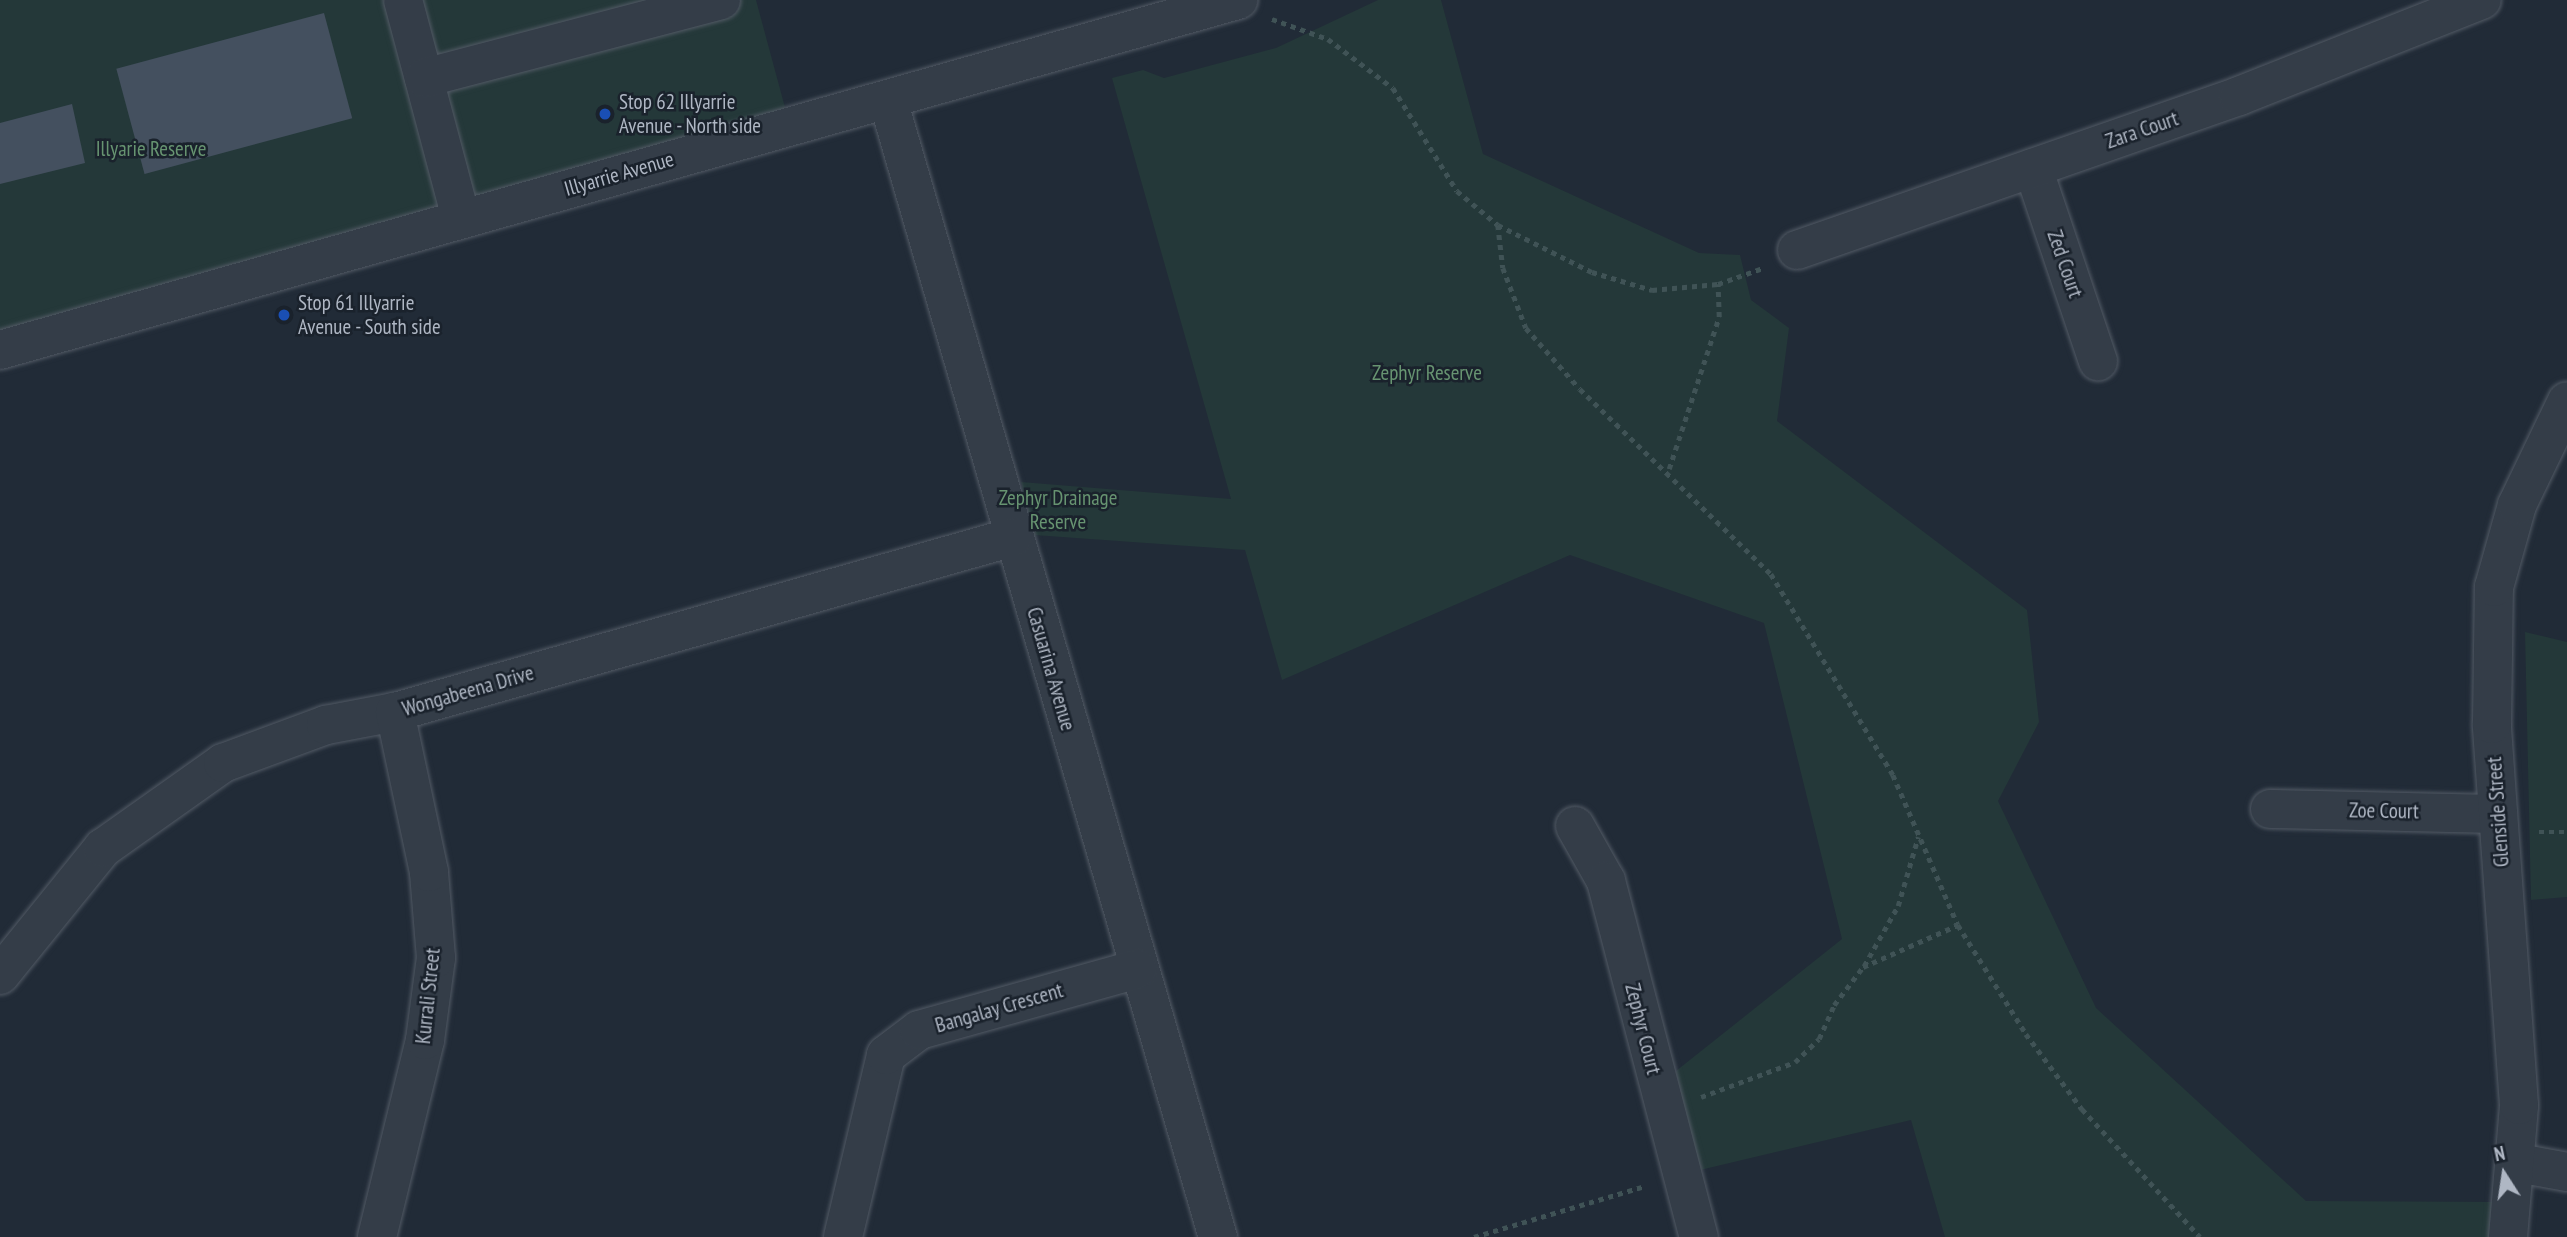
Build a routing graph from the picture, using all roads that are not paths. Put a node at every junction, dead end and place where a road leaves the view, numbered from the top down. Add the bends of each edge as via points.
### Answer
1 (403, 0) edge
2 (721, 0) edge
3 (2482, 0) edge
4 (1248, 7) edge
5 (424, 78) junction
6 (888, 100) junction
7 (2033, 168) junction
8 (461, 218) junction
9 (1797, 250) road end
10 (0, 350) edge
11 (2098, 361) dead end
12 (2567, 401) edge
13 (1013, 537) junction
14 (395, 712) junction
15 (2270, 809) dead end
16 (2498, 814) junction
17 (1575, 826) dead end
18 (1138, 969) junction
19 (0, 975) edge
20 (2518, 1163) junction
21 (2567, 1172) edge
22 (377, 1237) edge
23 (843, 1237) edge
24 (1218, 1237) edge
25 (1699, 1237) edge
26 (2508, 1237) edge

1 - 5 street
2 - 5 street
3 - 7 street, Zara Court via 2277,82
4 - 6 street, Illyarrie Avenue
5 - 8 street
6 - 8 street, Illyarrie Avenue
6 - 13 street, Casuarina Avenue
7 - 9 street, Zara Court
7 - 11 street, Zed Court
8 - 10 street, Illyarrie Avenue
12 - 16 street, Glenside Street via 2556,413 2517,505 2494,587
13 - 14 street, Wongabeena Drive
13 - 18 street, Casuarina Avenue
14 - 19 street, Wongabeena Drive via 326,725 223,763 103,848
14 - 22 street, Kurrali Street via 429,872 436,958 425,1040
15 - 16 street, Zoe Court
16 - 20 street, Glenside Street
17 - 25 street, Zephyr Court via 1606,881
18 - 23 street, Bangalay Crescent via 919,1030 886,1055
18 - 24 street, Casuarina Avenue
20 - 21 street
20 - 26 street, Glenside Street

